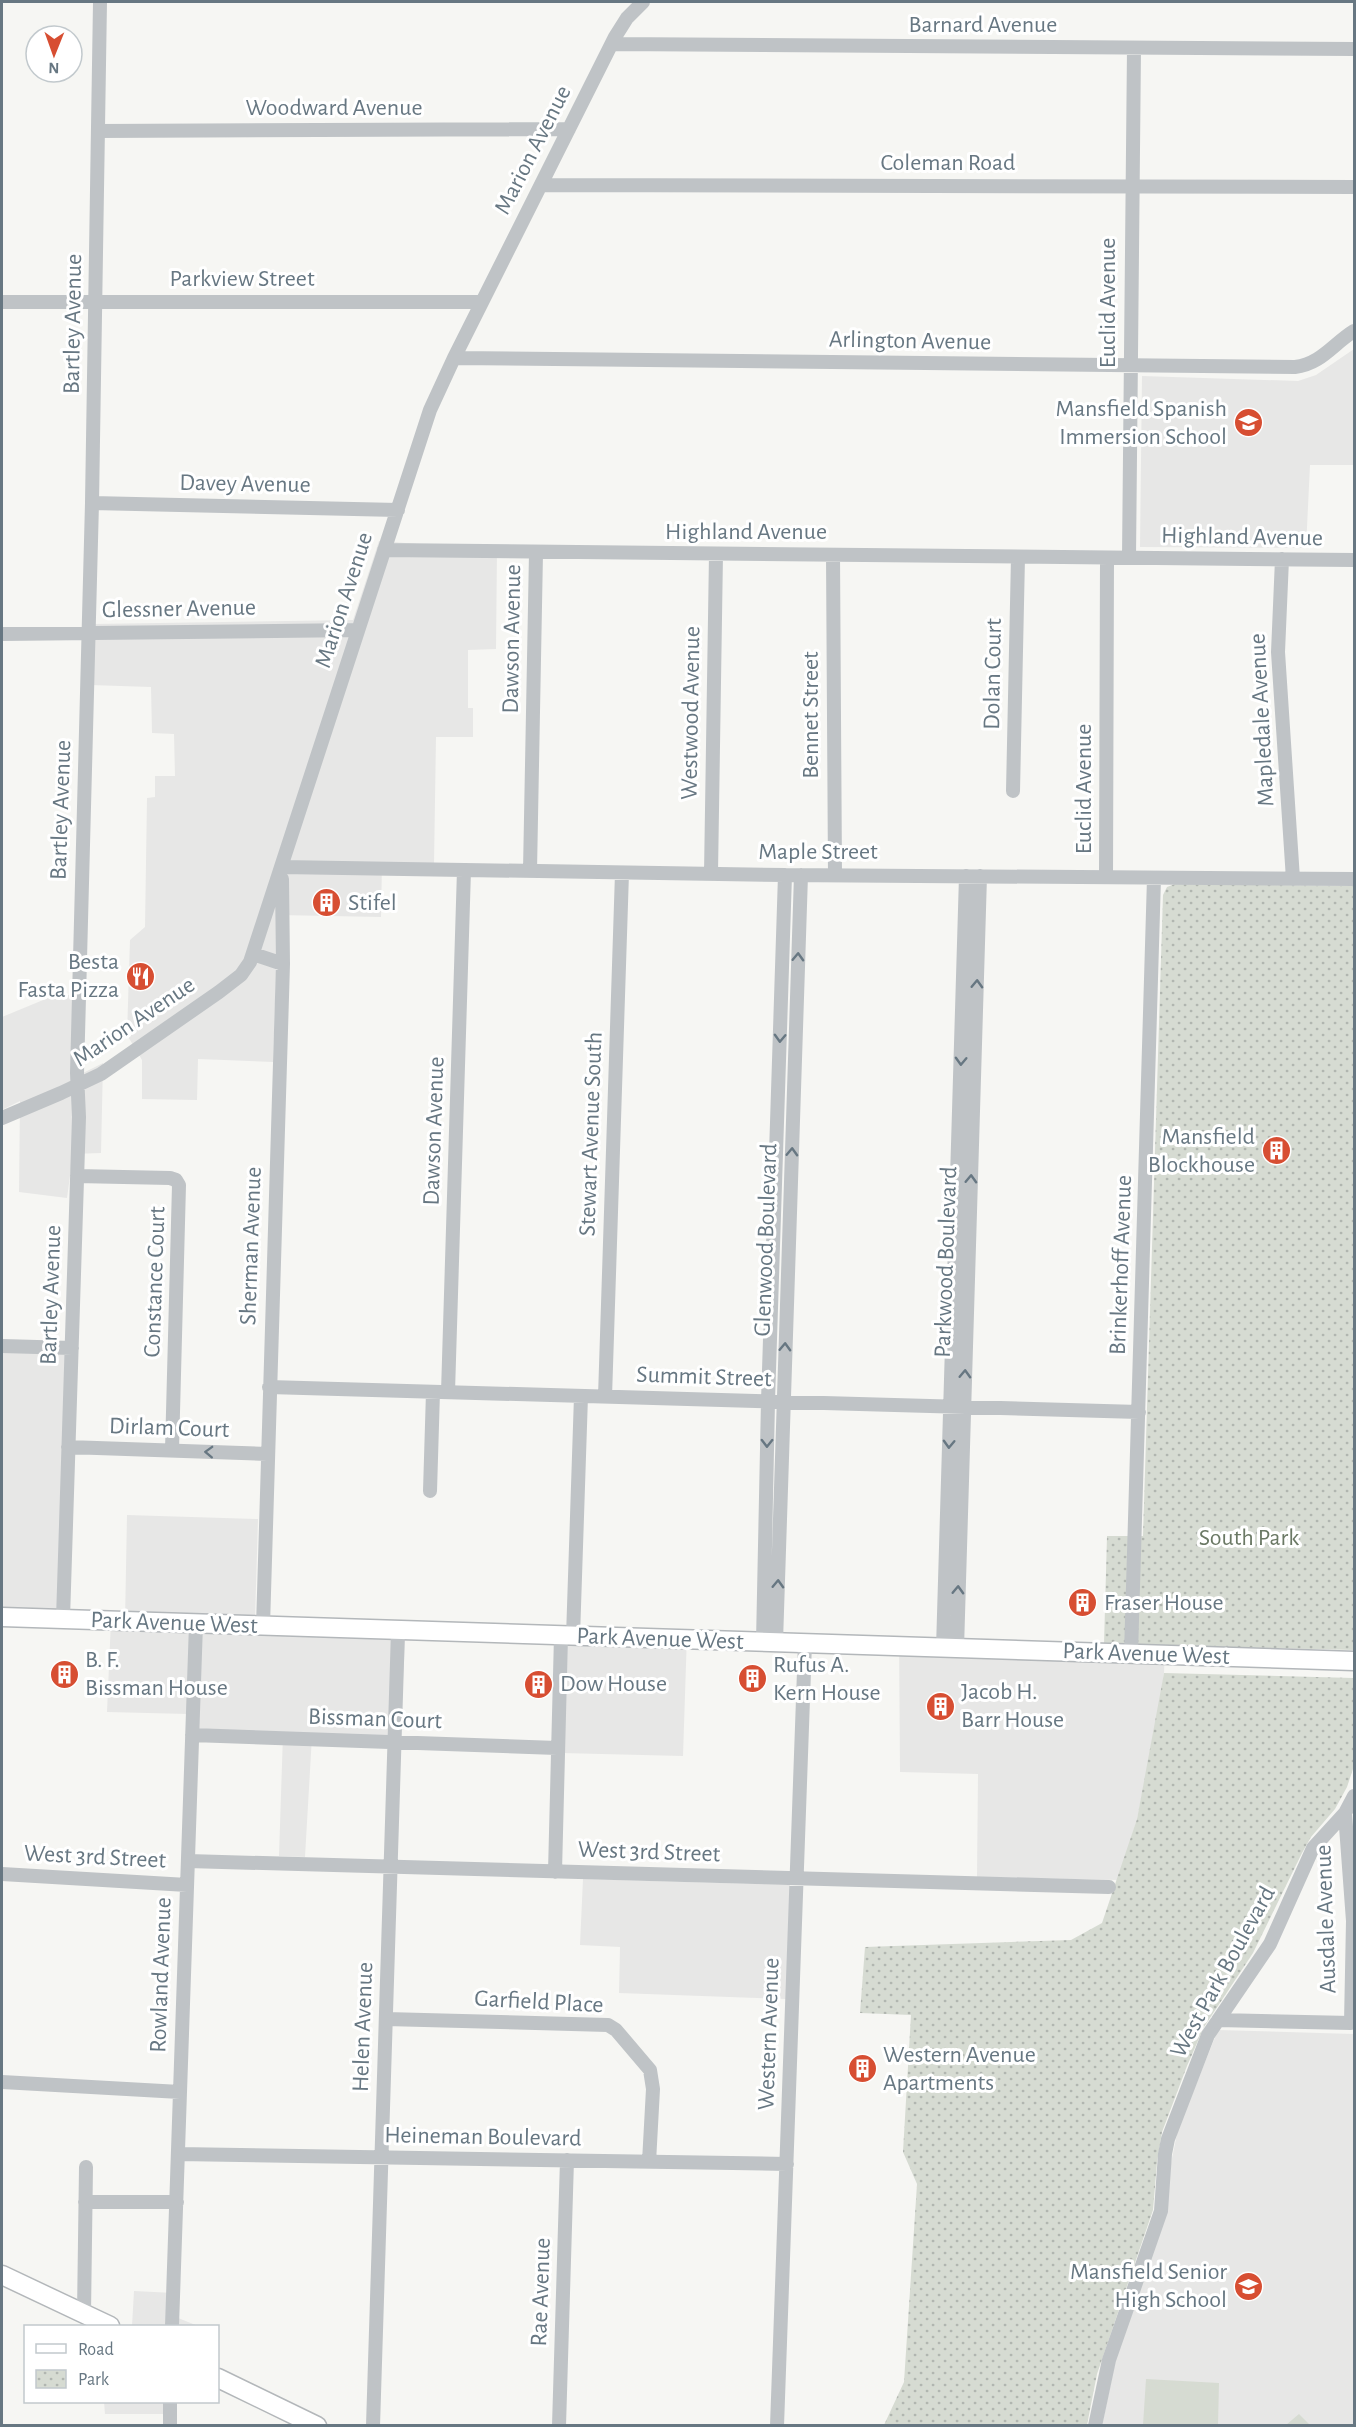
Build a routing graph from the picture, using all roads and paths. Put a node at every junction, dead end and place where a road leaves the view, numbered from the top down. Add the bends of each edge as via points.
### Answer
1 (100, 2) edge
2 (643, 2) edge
3 (612, 44) junction
4 (1134, 48) junction
5 (1354, 49) edge
6 (569, 129) junction
7 (98, 131) junction
8 (541, 185) junction
9 (1131, 186) junction
10 (1354, 187) edge
11 (2, 302) edge
12 (96, 302) junction
13 (482, 302) junction
14 (1354, 331) edge
15 (454, 358) junction
16 (1131, 366) junction
17 (92, 503) junction
18 (398, 510) junction
19 (384, 550) junction
20 (536, 553) junction
21 (716, 554) junction
22 (833, 555) junction
23 (1018, 557) junction
24 (1107, 558) junction
25 (1129, 558) junction
26 (1282, 560) junction
27 (1354, 560) edge
28 (358, 630) junction
29 (89, 633) junction
30 (2, 634) edge
31 (1013, 792) dead end
32 (282, 867) junction
33 (464, 870) junction
34 (530, 871) junction
35 (622, 873) junction
36 (711, 874) junction
37 (801, 874) junction
38 (785, 875) junction
39 (835, 875) junction
40 (973, 876) junction
41 (1106, 877) junction
42 (1154, 878) junction
43 (1293, 879) junction
44 (1354, 879) edge
45 (254, 954) junction
46 (283, 964) junction
47 (77, 1086) junction
48 (2, 1118) edge
49 (77, 1176) junction
50 (2, 1346) edge
51 (72, 1347) junction
52 (269, 1387) junction
53 (433, 1392) junction
54 (448, 1392) junction
55 (581, 1396) junction
56 (605, 1397) junction
57 (768, 1401) junction
58 (784, 1402) junction
59 (957, 1407) junction
60 (1139, 1412) junction
61 (68, 1447) junction
62 (172, 1450) junction
63 (267, 1454) junction
64 (430, 1491) dead end
65 (2, 1617) edge
66 (63, 1619) junction
67 (196, 1624) junction
68 (263, 1626) junction
69 (398, 1631) junction
70 (567, 1636) junction
71 (769, 1642) junction
72 (805, 1643) junction
73 (950, 1649) junction
74 (1131, 1654) junction
75 (1354, 1661) edge
76 (192, 1735) junction
77 (395, 1742) junction
78 (557, 1748) junction
79 (1354, 1796) edge
80 (1345, 1813) junction
81 (1317, 1843) junction
82 (188, 1861) junction
83 (391, 1867) junction
84 (1351, 1867) edge
85 (555, 1872) junction
86 (2, 1874) edge
87 (797, 1879) junction
88 (187, 1885) junction
89 (1108, 1887) dead end
90 (386, 2019) junction
91 (1218, 2020) junction
92 (2, 2082) edge
93 (180, 2092) junction
94 (178, 2154) junction
95 (382, 2157) junction
96 (567, 2160) junction
97 (649, 2162) junction
98 (787, 2164) junction
99 (86, 2167) dead end
100 (85, 2202) junction
101 (177, 2202) junction
102 (2, 2275) edge
103 (84, 2314) junction
104 (108, 2325) edge
105 (172, 2325) edge
106 (219, 2378) edge
107 (170, 2403) edge
108 (170, 2426) edge
109 (317, 2426) edge
110 (373, 2426) edge
111 (559, 2426) edge
112 (777, 2426) edge
113 (1095, 2426) edge

1 - 7 street, Bartley Avenue
2 - 3 street, Marion Avenue
3 - 4 street, Barnard Avenue
3 - 6 street, Marion Avenue
4 - 5 street, Barnard Avenue
4 - 9 street, Euclid Avenue
6 - 7 street, Woodward Avenue
6 - 8 street, Marion Avenue
7 - 12 street, Bartley Avenue
8 - 9 street, Coleman Road
8 - 13 street, Marion Avenue
9 - 10 street, Coleman Road
9 - 16 street, Euclid Avenue
11 - 12 street, Parkview Street
12 - 13 street, Parkview Street
12 - 17 street, Bartley Avenue
13 - 15 street, Marion Avenue
14 - 16 street, Arlington Avenue via 1305,366
15 - 16 street, Arlington Avenue
15 - 18 street, Marion Avenue via 430,410
16 - 25 street, Euclid Avenue
17 - 18 street, Davey Avenue
17 - 29 street, Bartley Avenue
18 - 19 street, Marion Avenue
19 - 20 street, Highland Avenue
19 - 28 street, Marion Avenue
20 - 21 street, Highland Avenue
20 - 34 street, Dawson Avenue
21 - 22 street, Highland Avenue
21 - 36 street, Westwood Avenue
22 - 23 street, Highland Avenue
22 - 39 street, Bennet Street
23 - 24 street, Highland Avenue
23 - 31 street, Dolan Court
24 - 25 street, Highland Avenue
24 - 41 street, Euclid Avenue
25 - 26 street, Highland Avenue
26 - 27 street, Highland Avenue
26 - 43 street, Mapledale Avenue via 1278,652
28 - 29 street, Glessner Avenue
28 - 32 street, Marion Avenue
29 - 30 street, Glessner Avenue
29 - 47 street, Bartley Avenue
32 - 33 street, Maple Street
32 - 45 street, Marion Avenue
32 - 46 street, Sherman Avenue
33 - 34 street, Maple Street
33 - 54 street, Dawson Avenue
34 - 35 street, Maple Street
35 - 36 street, Maple Street
35 - 56 street, Stewart Avenue South
36 - 38 street, Maple Street
37 - 38 street, Maple Street
37 - 39 street, Maple Street
58 -> 37 street, Glenwood Boulevard
38 -> 57 street, Glenwood Boulevard
39 - 40 street, Maple Street
40 - 41 street, Maple Street
40 - 59 street
41 - 42 street, Maple Street
42 - 43 street, Maple Street
42 - 60 street, Brinkerhoff Avenue
43 - 44 street, Maple Street
45 - 46 street
45 - 47 street, Marion Avenue via 241,975 211,998
46 - 52 street, Sherman Avenue
47 - 48 street, Marion Avenue
47 - 49 street, Bartley Avenue
49 - 51 street, Bartley Avenue
49 - 62 street, Constance Court via 170,1178 179,1185
50 - 51 street
51 - 61 street, Bartley Avenue
52 - 53 street, Summit Street
52 - 63 street, Sherman Avenue
53 - 54 street, Summit Street
53 - 64 street
54 - 55 street, Summit Street
55 - 56 street, Summit Street
55 - 70 street
56 - 57 street, Summit Street
57 - 58 street, Summit Street
57 -> 71 street, Glenwood Boulevard
58 - 59 street, Summit Street
71 -> 58 street, Glenwood Boulevard
59 - 60 street, Summit Street
59 - 73 street
60 - 74 street, Brinkerhoff Avenue
61 - 62 street, Dirlam Court
61 - 66 street, Bartley Avenue
63 -> 62 street, Dirlam Court
63 - 68 street, Sherman Avenue
65 - 66 main road, Park Avenue West
66 - 67 main road, Park Avenue West
67 - 68 main road, Park Avenue West
67 - 76 street, Rowland Avenue
68 - 69 main road, Park Avenue West
69 - 70 main road, Park Avenue West
69 - 77 street, Helen Avenue
70 - 71 main road, Park Avenue West
70 - 78 street
71 - 72 main road, Park Avenue West
72 - 73 main road, Park Avenue West
72 - 87 street, Western Avenue
73 - 74 main road, Park Avenue West
74 - 75 main road, Park Avenue West
76 - 77 street, Bissman Court
76 - 82 street, Rowland Avenue
77 - 78 street, Bissman Court
77 - 83 street, Helen Avenue
78 - 85 street
79 - 80 street, West Park Boulevard
80 - 81 street, West Park Boulevard
80 - 84 street, Ausdale Avenue
81 - 84 street via 1339,1843
81 - 91 street, West Park Boulevard via 1266,1950
82 - 83 street, West 3rd Street
82 - 88 street, Rowland Avenue
83 - 85 street, West 3rd Street
83 - 90 street, Helen Avenue
84 - 91 street, Ausdale Avenue via 1352,2024
85 - 87 street, West 3rd Street
86 - 88 street, West 3rd Street
87 - 89 street, West 3rd Street
87 - 98 street, Western Avenue
88 - 93 street, Rowland Avenue
90 - 95 street, Helen Avenue
90 - 97 street, Garfield Place via 608,2025 650,2070
91 - 113 street, West Park Boulevard via 1204,2044 1168,2139 1161,2211 1109,2360
92 - 93 street
93 - 94 street, Rowland Avenue
94 - 95 street, Heineman Boulevard
94 - 101 street, Rowland Avenue
95 - 96 street, Heineman Boulevard
95 - 110 street, Helen Avenue
96 - 97 street, Heineman Boulevard
96 - 111 street, Rae Avenue
97 - 98 street, Heineman Boulevard
98 - 112 street, Western Avenue
99 - 100 street
100 - 101 street
100 - 103 street
101 - 105 street, Rowland Avenue
102 - 103 main road
103 - 104 main road
106 - 109 main road
107 - 108 street

